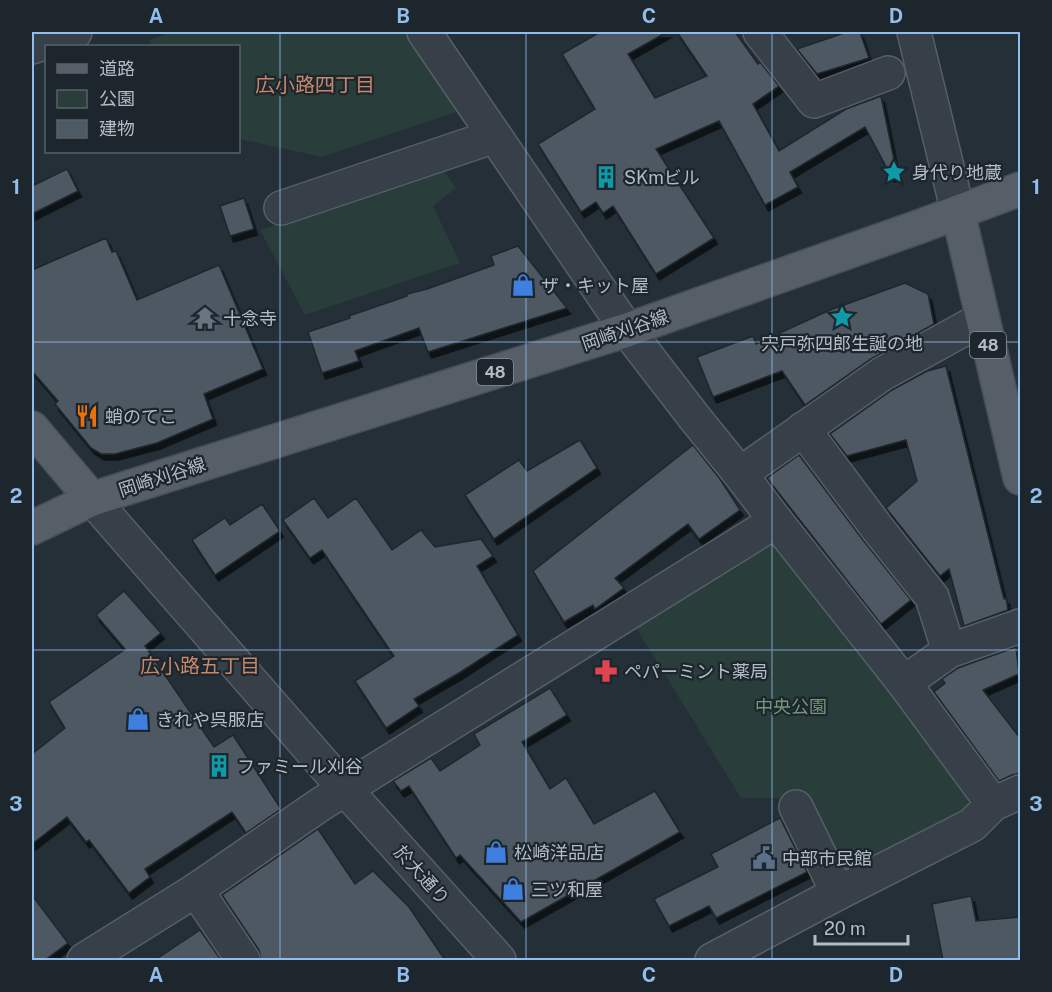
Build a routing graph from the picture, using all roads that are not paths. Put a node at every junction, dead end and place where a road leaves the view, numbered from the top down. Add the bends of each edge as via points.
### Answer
1 (75, 32) edge
2 (424, 32) edge
3 (760, 32) edge
4 (914, 32) edge
5 (32, 47) edge
6 (888, 73) dead end
7 (495, 136) junction
8 (1020, 189) edge
9 (281, 208) dead end
10 (958, 212) junction
11 (982, 319) junction
12 (627, 330) junction
13 (1014, 425) edge
14 (32, 428) edge
15 (803, 429) junction
16 (740, 474) junction
17 (1020, 478) edge
18 (93, 499) junction
19 (776, 521) junction
20 (32, 528) edge
21 (1020, 626) edge
22 (949, 651) junction
23 (904, 683) junction
24 (345, 789) junction
25 (1007, 798) edge
26 (796, 807) dead end
27 (196, 890) junction
28 (838, 893) junction
29 (84, 960) edge
30 (243, 960) edge
31 (499, 960) edge
32 (712, 960) edge

1 - 5 street
2 - 7 street
3 - 6 street via 814,100
4 - 10 street
7 - 9 street
7 - 12 street
8 - 10 main road, 岡崎刈谷線
10 - 11 main road, 48
10 - 12 main road, 岡崎刈谷線 / 48
11 - 13 main road, 48
11 - 15 street via 882,374
12 - 16 street
12 - 18 main road, 岡崎刈谷線 / 48
13 - 17 main road, 48
14 - 18 main road
15 - 16 street
15 - 22 street via 932,597
16 - 19 street
18 - 20 main road, 岡崎刈谷線 / 48
18 - 24 street, 於大通り
19 - 23 street
19 - 24 street
21 - 22 street
22 - 23 street
23 - 25 street
24 - 27 street
24 - 31 street, 於大通り
25 - 28 street via 972,825
26 - 28 street
27 - 29 street
27 - 30 street
28 - 32 street

